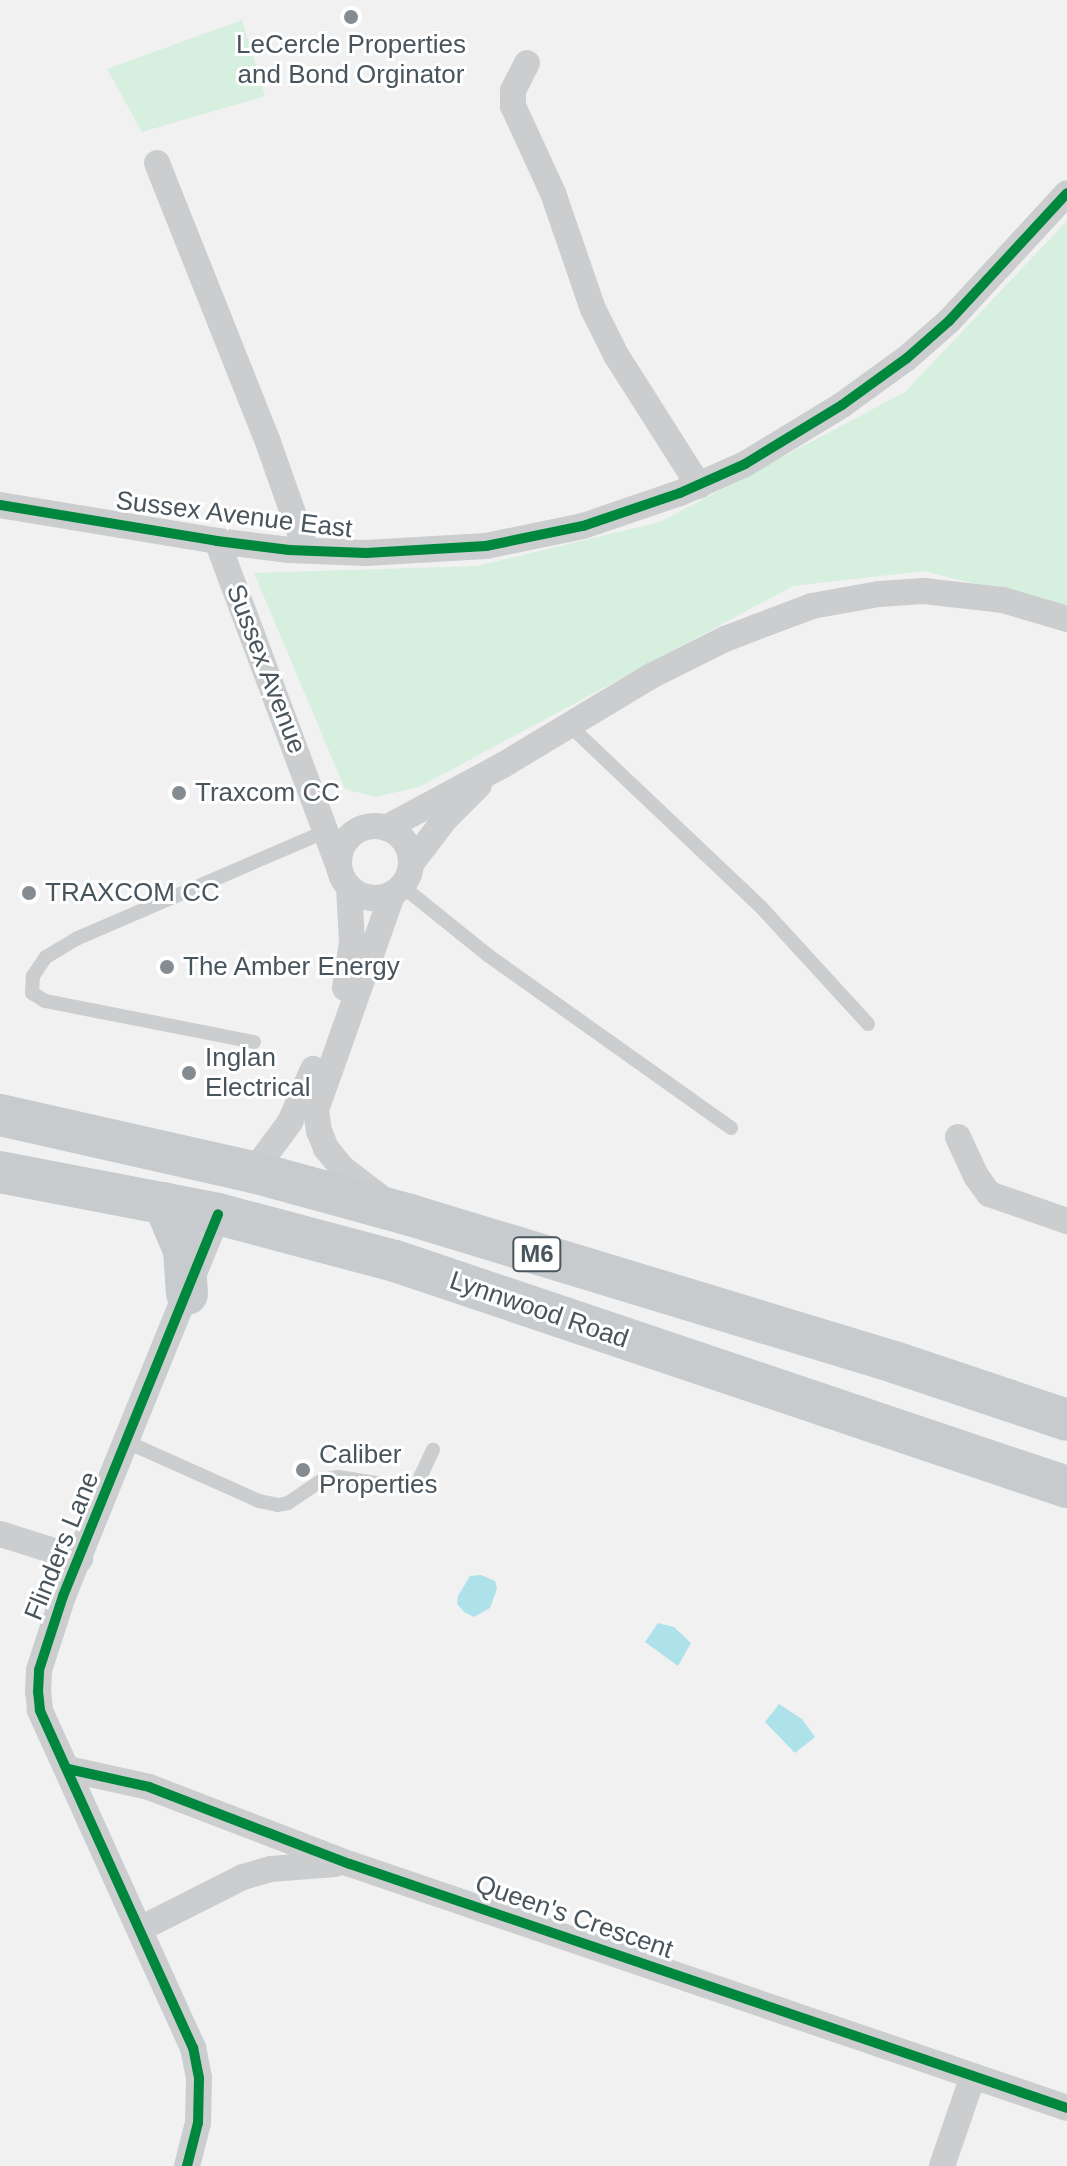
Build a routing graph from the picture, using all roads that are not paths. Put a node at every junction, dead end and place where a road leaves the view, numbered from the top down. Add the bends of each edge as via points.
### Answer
1 (527, 63) dead end
2 (157, 163) dead end
3 (1067, 193) edge
4 (699, 486) junction
5 (0, 505) edge
6 (217, 541) junction
7 (306, 550) junction
8 (1067, 619) edge
9 (568, 724) junction
10 (503, 765) junction
11 (315, 798) junction
12 (386, 828) junction
13 (358, 830) junction
14 (324, 832) junction
15 (344, 877) junction
16 (402, 881) junction
17 (868, 1024) dead end
18 (254, 1042) dead end
19 (0, 1115) edge
20 (731, 1128) dead end
21 (78, 1131) junction
22 (958, 1137) dead end
23 (0, 1172) edge
24 (253, 1172) junction
25 (164, 1203) junction
26 (218, 1214) junction
27 (410, 1215) junction
28 (1067, 1221) edge
29 (395, 1261) junction
30 (187, 1294) junction
31 (1067, 1420) edge
32 (127, 1442) junction
33 (433, 1450) dead end
34 (1067, 1487) edge
35 (0, 1534) edge
36 (80, 1559) junction
37 (68, 1769) junction
38 (350, 1864) junction
39 (140, 1929) junction
40 (973, 2076) junction
41 (1067, 2108) edge
42 (187, 2166) edge
43 (942, 2166) edge

1 - 4 street via 513,91 513,106 553,193 593,309
2 - 7 street
3 - 4 street, Sussex Avenue East via 969,300 907,358 800,434
4 - 7 street, Sussex Avenue East via 583,526 486,546 366,553
5 - 6 street, Sussex Avenue East
6 - 7 street, Sussex Avenue East
6 - 11 street, Sussex Avenue
8 - 9 street via 971,594 924,591 850,598 725,639
9 - 10 street
9 - 17 lane via 760,906
10 - 12 street
10 - 16 street via 455,808
11 - 13 street
11 - 14 street, Sussex Avenue
12 - 13 street
12 - 16 street via 405,842
13 - 15 street via 344,843
14 - 15 street, Sussex Avenue
14 - 18 lane via 78,938 46,957 33,976 32,993 45,1001
15 - 16 street via 370,897
15 - 24 street, Sussex Avenue via 352,952 342,997 290,1122
16 - 20 lane via 489,956
16 - 27 street via 316,1110 326,1148 342,1168
19 - 21 main road, Lynnwood Road / M6
21 - 24 main road, Lynnwood Road / M6
21 - 26 main road via 117,1156 203,1177 214,1188
22 - 28 street via 989,1194
23 - 25 main road, Lynnwood Road / M6
24 - 27 main road, Lynnwood Road / M6
24 - 29 main road via 301,1210 375,1238
25 - 26 main road, Lynnwood Road / M6
25 - 30 main road via 184,1250
26 - 29 main road, Lynnwood Road / M6
26 - 30 street, Flinders Lane
27 - 31 main road, Lynnwood Road / M6
29 - 34 main road, Lynnwood Road / M6
30 - 32 street, Flinders Lane
32 - 33 lane via 278,1505 330,1478 409,1488 417,1484
32 - 36 street, Flinders Lane
35 - 36 street
36 - 37 street, Flinders Lane via 39,1670 40,1710
37 - 38 street, Queen's Crescent via 149,1787
37 - 39 street, Flinders Lane
38 - 39 street via 297,1865 243,1877
38 - 40 street, Queen's Crescent
39 - 42 street, Flinders Lane via 193,2048 199,2078 198,2123
40 - 41 street, Queen's Crescent
40 - 43 street

